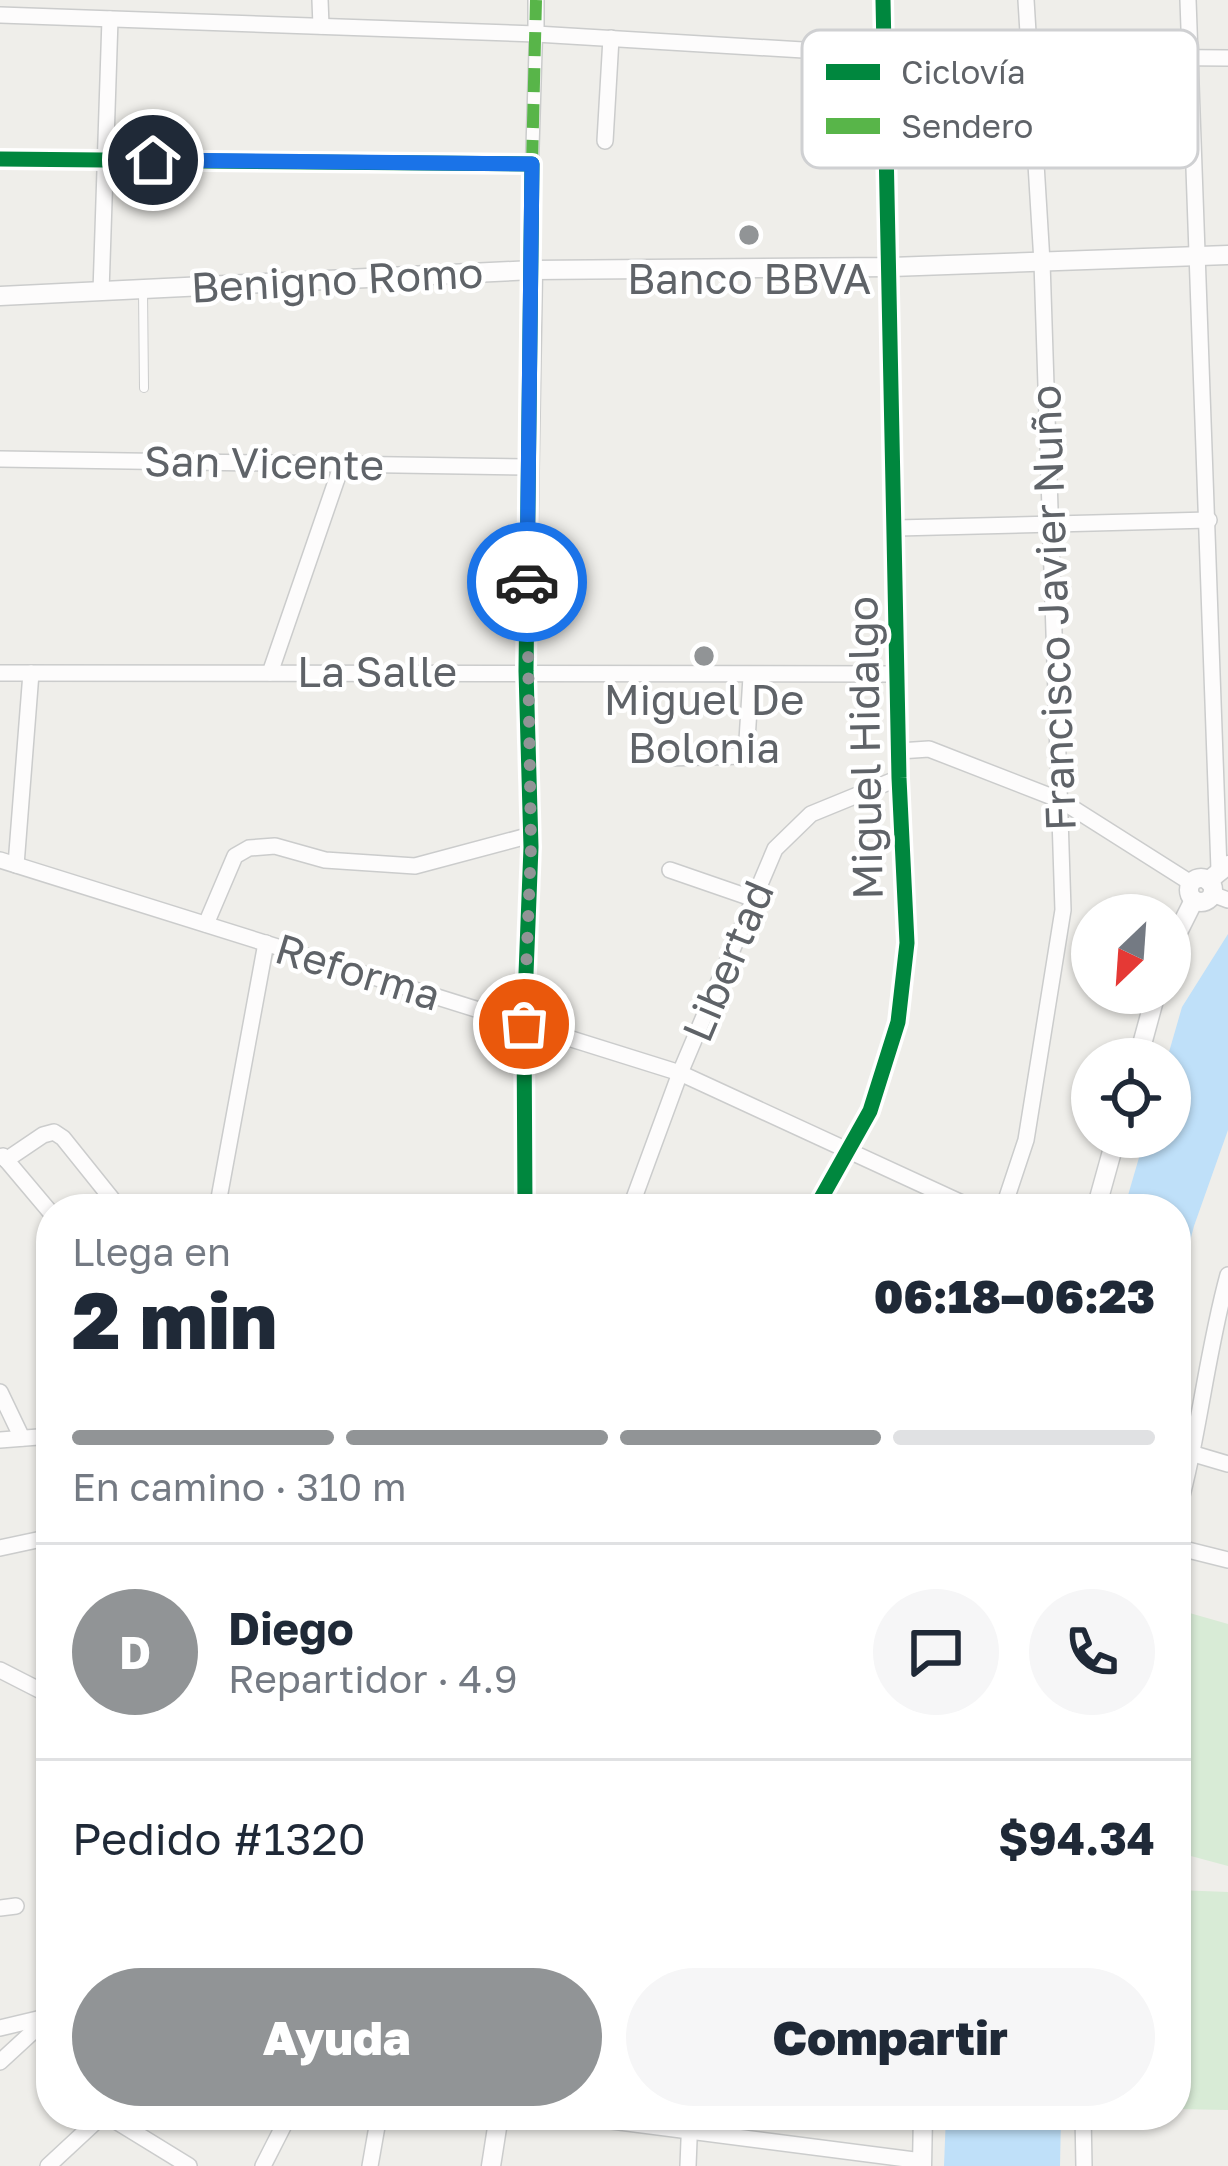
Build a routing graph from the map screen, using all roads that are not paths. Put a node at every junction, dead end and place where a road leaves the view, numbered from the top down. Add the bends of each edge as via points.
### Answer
1 (320, 0) edge
2 (536, 0) edge
3 (884, 0) edge
4 (1026, 0) edge
5 (1188, 0) edge
6 (0, 15) edge
7 (110, 19) junction
8 (321, 26) junction
9 (885, 30) edge
10 (1028, 30) edge
11 (1189, 30) edge
12 (536, 34) junction
13 (611, 38) junction
14 (802, 50) edge
15 (1228, 58) edge
16 (1198, 59) edge
17 (604, 141) dead end
18 (0, 159) edge
19 (105, 160) junction
20 (532, 164) junction
21 (889, 168) edge
22 (1037, 168) edge
23 (1195, 168) edge
24 (1199, 255) junction
25 (1228, 255) edge
26 (1042, 262) junction
27 (891, 267) junction
28 (533, 269) junction
29 (143, 290) junction
30 (101, 292) junction
31 (0, 296) edge
32 (143, 388) dead end
33 (0, 459) edge
34 (342, 464) junction
35 (528, 467) junction
36 (1209, 520) junction
37 (1051, 526) junction
38 (897, 528) junction
39 (1220, 605) edge
40 (526, 671) junction
41 (0, 673) edge
42 (31, 673) junction
43 (270, 673) junction
44 (898, 674) junction
45 (751, 676) junction
46 (899, 751) junction
47 (666, 758) dead end
48 (899, 778) junction
49 (1060, 800) junction
50 (531, 835) junction
51 (8, 863) edge
52 (670, 870) dead end
53 (1212, 885) edge
54 (754, 899) junction
55 (1191, 916) edge
56 (206, 924) junction
57 (266, 943) junction
58 (524, 1024) junction
59 (680, 1073) junction
60 (849, 1150) junction
61 (3, 1156) edge
62 (1110, 1158) edge
63 (108, 1194) edge
64 (220, 1194) edge
65 (525, 1194) edge
66 (636, 1194) edge
67 (824, 1194) edge
68 (938, 1194) edge
69 (1008, 1194) edge
70 (1100, 1194) edge
71 (36, 1196) edge
72 (1228, 1275) edge
73 (1222, 1317) edge
74 (0, 1392) edge
75 (36, 1437) edge
76 (22, 1438) junction
77 (0, 1440) edge
78 (1194, 1454) junction
79 (1228, 1464) edge
80 (1191, 1465) edge
81 (36, 1540) edge
82 (0, 1548) edge
83 (1191, 1551) edge
84 (1228, 1560) edge
85 (0, 1670) edge
86 (36, 1687) edge
87 (36, 2019) edge
88 (0, 2028) edge
89 (36, 2029) edge
90 (0, 2062) edge
91 (88, 2130) edge
92 (130, 2130) edge
93 (281, 2130) edge
94 (376, 2130) edge
95 (497, 2130) edge
96 (690, 2130) edge
97 (730, 2130) edge
98 (923, 2130) edge
99 (1083, 2130) edge
100 (922, 2164) edge
101 (48, 2166) edge
102 (190, 2166) edge
103 (263, 2166) edge
104 (370, 2166) edge
105 (491, 2166) edge
106 (688, 2166) edge
107 (1084, 2166) edge

1 - 8 street
2 - 12 street
3 - 9 street, Miguel Hidalgo
4 - 10 street, Francisco Javier Nuño
5 - 11 street
6 - 7 street
7 - 8 street
7 - 19 street
8 - 12 street
12 - 13 street
12 - 20 street
13 - 14 street
13 - 17 street
15 - 16 street
18 - 19 street
19 - 20 street
19 - 30 street
20 - 28 street
21 - 27 street, Miguel Hidalgo
22 - 26 street, Francisco Javier Nuño
23 - 24 street
24 - 25 street, Benigno Romo
24 - 26 street, Benigno Romo
24 - 36 street
26 - 27 street, Benigno Romo
26 - 37 street, Francisco Javier Nuño
27 - 28 street, Benigno Romo
27 - 38 street, Miguel Hidalgo
28 - 29 street, Benigno Romo
28 - 35 street
29 - 30 street, Benigno Romo
29 - 32 lane
30 - 31 street, Benigno Romo
33 - 34 street, San Vicente
34 - 35 street, San Vicente
34 - 43 street
35 - 40 street
36 - 37 street
36 - 39 street
37 - 38 street
37 - 49 street, Francisco Javier Nuño
38 - 44 street, Miguel Hidalgo
39 - 53 street
40 - 43 street, La Salle
40 - 45 street, La Salle
40 - 50 street
41 - 42 street, La Salle
42 - 43 street, La Salle
42 - 51 street
44 - 45 street, La Salle
44 - 46 street, Miguel Hidalgo
45 - 47 street via 746,756
46 - 48 street, Miguel Hidalgo
46 - 49 street via 929,749
48 - 54 street, Libertad via 811,814 775,850
48 - 60 street, Miguel Hidalgo via 907,943 898,1022
49 - 53 street
49 - 69 street, Francisco Javier Nuño via 1064,910 1026,1140
50 - 56 street via 415,866 249,848 235,856
50 - 58 street
51 - 56 street, Reforma
52 - 54 street
53 - 55 street
54 - 59 street, Libertad
56 - 57 street, Reforma
57 - 58 street, Reforma
57 - 64 street
58 - 59 street, Reforma
58 - 65 street
59 - 60 street, Reforma
59 - 66 street, Libertad
60 - 67 street, Miguel Hidalgo
60 - 68 street, Reforma
61 - 63 street via 54,1132
61 - 71 street
62 - 70 street
72 - 73 street
73 - 78 street
74 - 76 street
75 - 76 street
76 - 77 street
78 - 79 street
78 - 80 street
81 - 82 street
83 - 84 street
85 - 86 street
87 - 88 street
89 - 90 street
91 - 101 street
92 - 102 street
93 - 103 street
94 - 104 street
95 - 105 street
96 - 106 street
97 - 100 street
98 - 100 street
99 - 107 street

